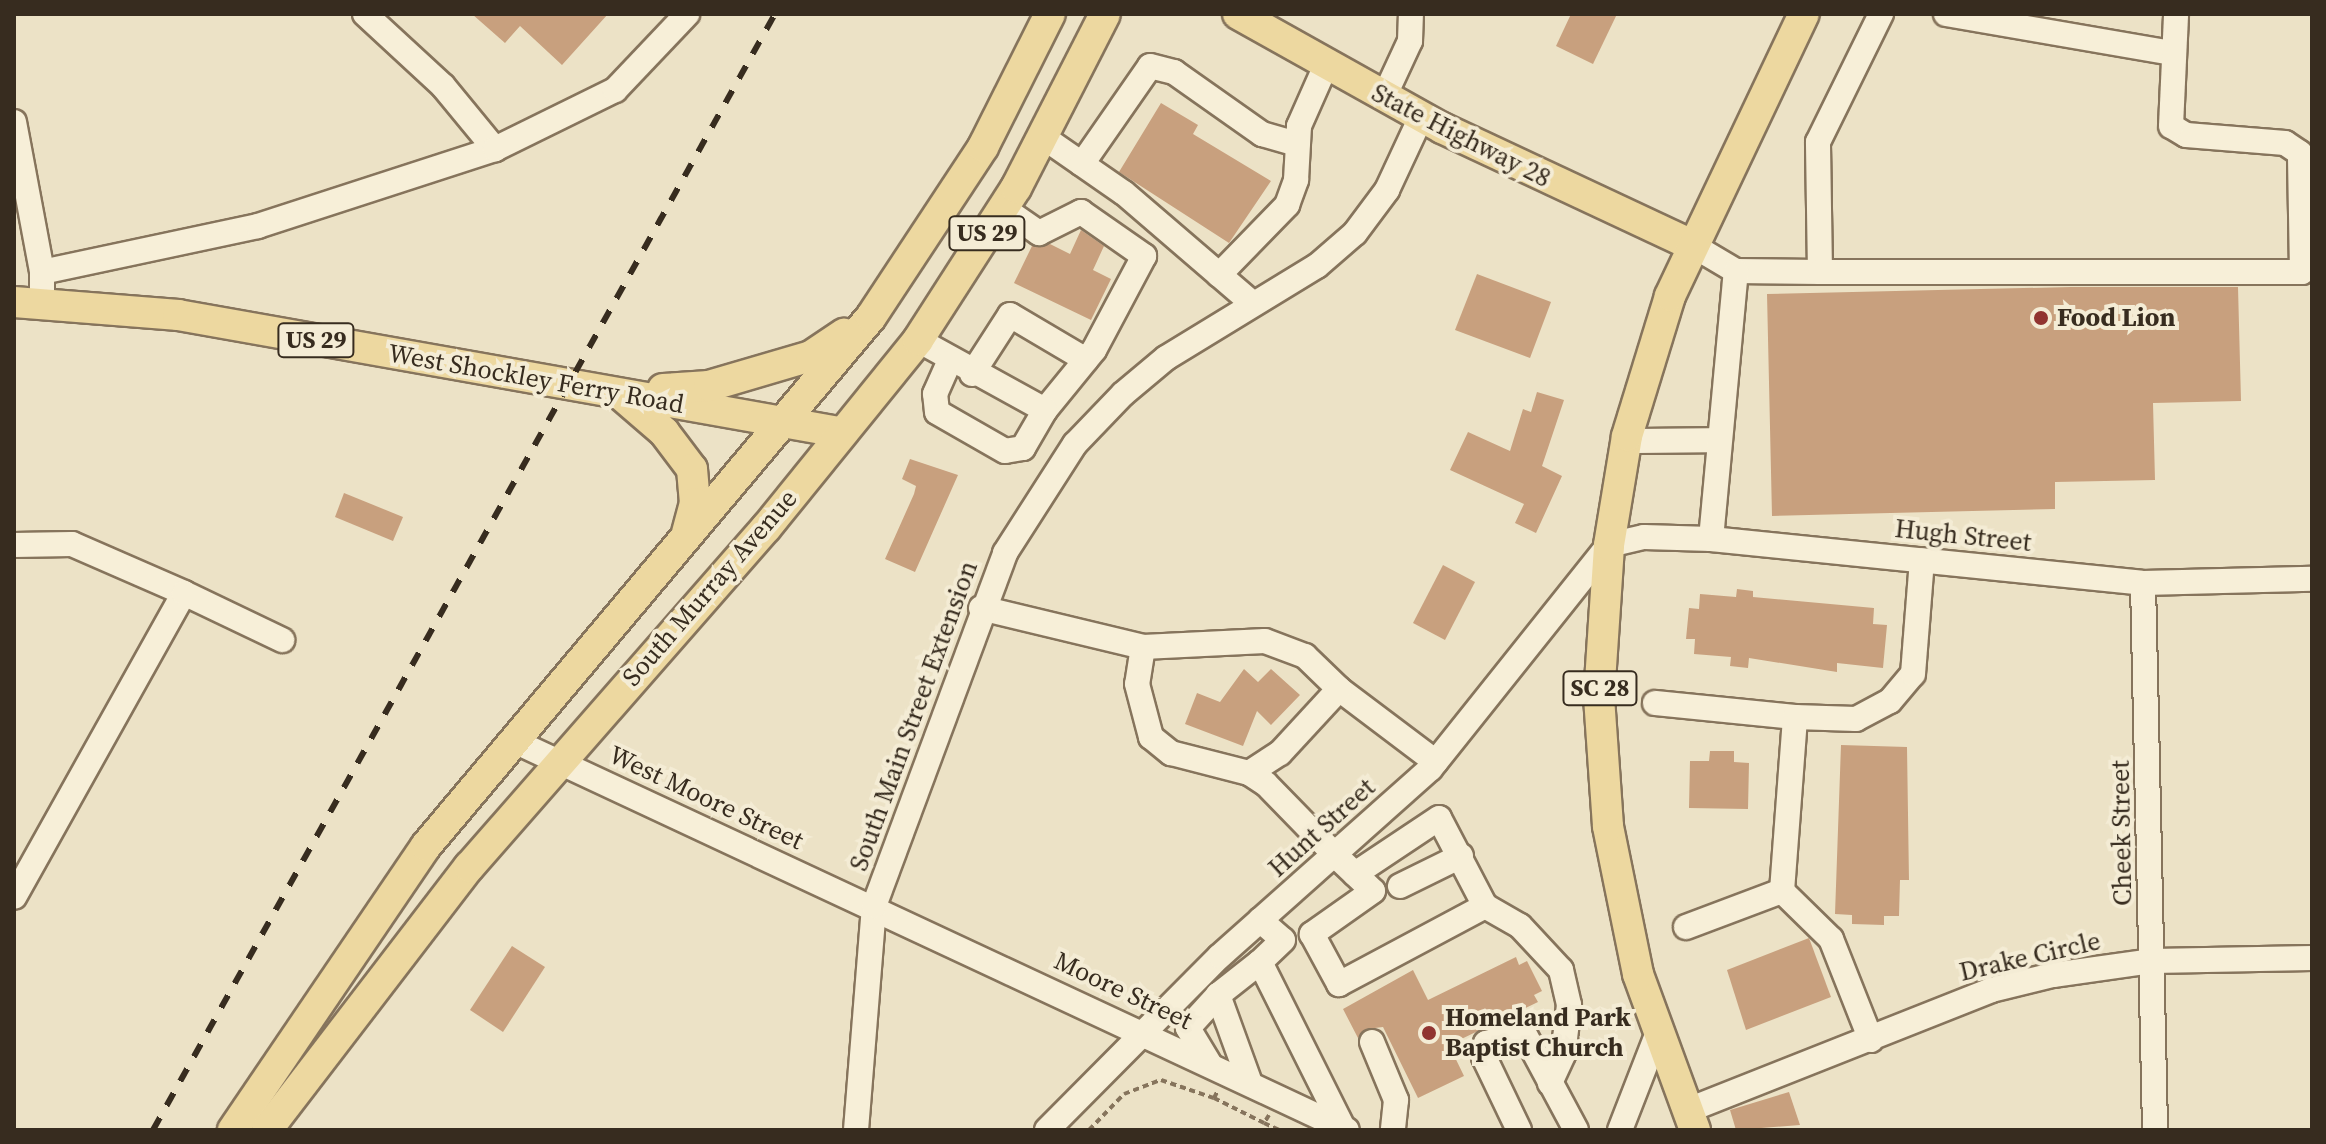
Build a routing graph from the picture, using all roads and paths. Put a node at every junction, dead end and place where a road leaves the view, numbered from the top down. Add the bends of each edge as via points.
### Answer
1 (365, 14) edge
2 (687, 14) edge
3 (1050, 14) edge
4 (1105, 14) edge
5 (1238, 14) edge
6 (1411, 14) edge
7 (1804, 14) edge
8 (1881, 14) edge
9 (1946, 14) edge
10 (2176, 14) edge
11 (2172, 53) junction
12 (1326, 65) junction
13 (1384, 97) junction
14 (1421, 117) junction
15 (14, 122) edge
16 (1043, 137) junction
17 (1298, 144) junction
18 (495, 149) junction
19 (1082, 164) junction
20 (1003, 208) junction
21 (1692, 245) junction
22 (1736, 271) junction
23 (42, 272) junction
24 (1820, 272) junction
25 (1219, 275) junction
26 (28, 302) edge
27 (1252, 303) junction
28 (871, 317) junction
29 (918, 340) junction
30 (1086, 360) junction
31 (949, 363) junction
32 (972, 374) junction
33 (617, 391) junction
34 (1045, 410) junction
35 (785, 418) junction
36 (839, 432) junction
37 (1030, 438) junction
38 (1719, 440) junction
39 (1626, 441) junction
40 (1062, 462) junction
41 (687, 534) junction
42 (1711, 539) junction
43 (14, 545) edge
44 (1609, 545) junction
45 (1922, 560) junction
46 (2312, 579) edge
47 (2143, 583) junction
48 (184, 593) junction
49 (981, 608) junction
50 (282, 640) dead end
51 (1143, 647) junction
52 (1339, 689) junction
53 (1655, 703) dead end
54 (1795, 717) junction
55 (514, 741) junction
56 (560, 761) junction
57 (1436, 762) junction
58 (1249, 773) junction
59 (1335, 855) junction
60 (1461, 856) junction
61 (1355, 874) junction
62 (1400, 886) dead end
63 (1782, 891) junction
64 (14, 897) edge
65 (874, 906) junction
66 (1485, 906) junction
67 (1260, 920) junction
68 (1686, 927) dead end
69 (2312, 958) edge
70 (2153, 961) junction
71 (1260, 962) junction
72 (1218, 995) junction
73 (1142, 1030) junction
74 (1657, 1035) junction
75 (1871, 1040) junction
76 (1372, 1042) dead end
77 (1229, 1073) junction
78 (1550, 1083) junction
79 (1214, 1098) junction
80 (1690, 1120) edge
81 (1264, 1123) dead end
82 (1345, 1129) edge
83 (233, 1130) edge
84 (267, 1130) edge
85 (856, 1130) edge
86 (1047, 1130) edge
87 (1089, 1130) edge
88 (1393, 1130) edge
89 (1519, 1130) edge
90 (1576, 1130) edge
91 (1620, 1130) edge
92 (2155, 1130) edge

1 - 18 street via 443,86
2 - 18 street via 615,90
3 - 28 main road, South Murray Avenue / US 29 via 983,147
4 - 16 main road, South Murray Avenue / US 29
5 - 12 main road, State Highway 28
6 - 13 street via 1410,41
7 - 21 main road
8 - 24 street via 1818,142
9 - 11 street
10 - 11 street
11 - 24 street via 2171,126 2177,134 2285,143 2300,153 2302,272
12 - 13 main road, State Highway 28
12 - 17 street via 1299,126
13 - 14 main road, State Highway 28
14 - 21 main road, State Highway 28
14 - 27 street, South Main Street Extension via 1387,190 1355,233 1317,266
15 - 23 street, West Shockley Ferry Road
16 - 19 street
16 - 20 main road, South Murray Avenue / US 29
17 - 19 street via 1262,134 1174,72 1150,66
17 - 25 street via 1287,205
18 - 23 street via 258,226
19 - 25 street
20 - 29 main road, South Murray Avenue / US 29
20 - 30 street via 1039,233 1081,212 1144,256
21 - 22 street
21 - 39 main road, SC 28
22 - 24 street
22 - 38 street
23 - 26 street, West Shockley Ferry Road
25 - 27 street
26 - 33 main road, West Shockley Ferry Road / US 29 via 178,315 471,371
27 - 40 street, South Main Street Extension via 1166,358
28 - 33 main road, US 29 via 811,356 709,386
28 - 35 main road, South Murray Avenue
29 - 31 street
29 - 36 main road, South Murray Avenue / US 29
30 - 32 street via 1010,315
30 - 34 street
31 - 32 street
31 - 37 street via 935,394 937,412 1005,451 1023,448
32 - 34 street
33 - 35 main road, West Shockley Ferry Road / US 29
33 - 41 main road via 664,432 692,469 695,503
34 - 37 street
35 - 36 main road, West Shockley Ferry Road / US 29
35 - 41 main road, South Murray Avenue
36 - 56 main road, South Murray Avenue via 766,528
37 - 40 street
38 - 39 street
38 - 42 street
39 - 44 main road, SC 28
40 - 49 street, South Main Street Extension via 1005,553
41 - 55 main road, South Murray Avenue
42 - 44 street, Hugh Street via 1644,537
42 - 45 street, Hugh Street
43 - 48 street via 72,544
44 - 57 street, Hunt Street
44 - 74 main road, SC 28 via 1599,697 1603,778 1619,891
45 - 47 street, Hugh Street
45 - 54 street via 1913,674 1890,701 1856,719
46 - 47 street, Hugh Street
47 - 70 street, Cheek Street
48 - 50 street
48 - 64 street
49 - 51 street
49 - 65 street, South Main Street Extension
51 - 52 street via 1265,641 1305,656
51 - 58 street via 1137,684 1151,737 1171,753
52 - 57 street
52 - 58 street via 1280,753
53 - 54 street
54 - 63 street
55 - 56 street, West Moore Street
55 - 83 main road, South Murray Avenue via 371,919
56 - 65 street, West Moore Street
56 - 84 main road, South Murray Avenue via 366,996
57 - 59 street, Hunt Street
58 - 59 street
59 - 61 street
59 - 67 street, Hunt Street
60 - 61 street via 1439,818
60 - 62 street
60 - 66 street
61 - 66 street via 1373,891 1312,934 1339,984
63 - 68 street
63 - 75 street via 1831,939
65 - 73 street, Moore Street
65 - 85 street, South Main Street Extension
66 - 78 street via 1520,926 1561,970 1569,1005 1563,1055
67 - 71 street via 1283,940
67 - 73 street, Hunt Street
69 - 70 street, Drake Circle
70 - 75 street, Drake Circle via 1991,990
70 - 92 street, Cheek Street
71 - 72 street
71 - 82 street
72 - 77 street
72 - 77 street via 1188,1028
73 - 77 street, Moore Street
73 - 86 street, Hunt Street
74 - 80 main road, SC 28
74 - 91 street
75 - 80 street, Drake Circle
76 - 88 street via 1396,1100
77 - 79 path
77 - 82 street, Moore Street
78 - 89 street via 1524,1033 1486,1043 1484,1057
78 - 90 street
79 - 81 path
79 - 87 path via 1161,1080 1124,1094

